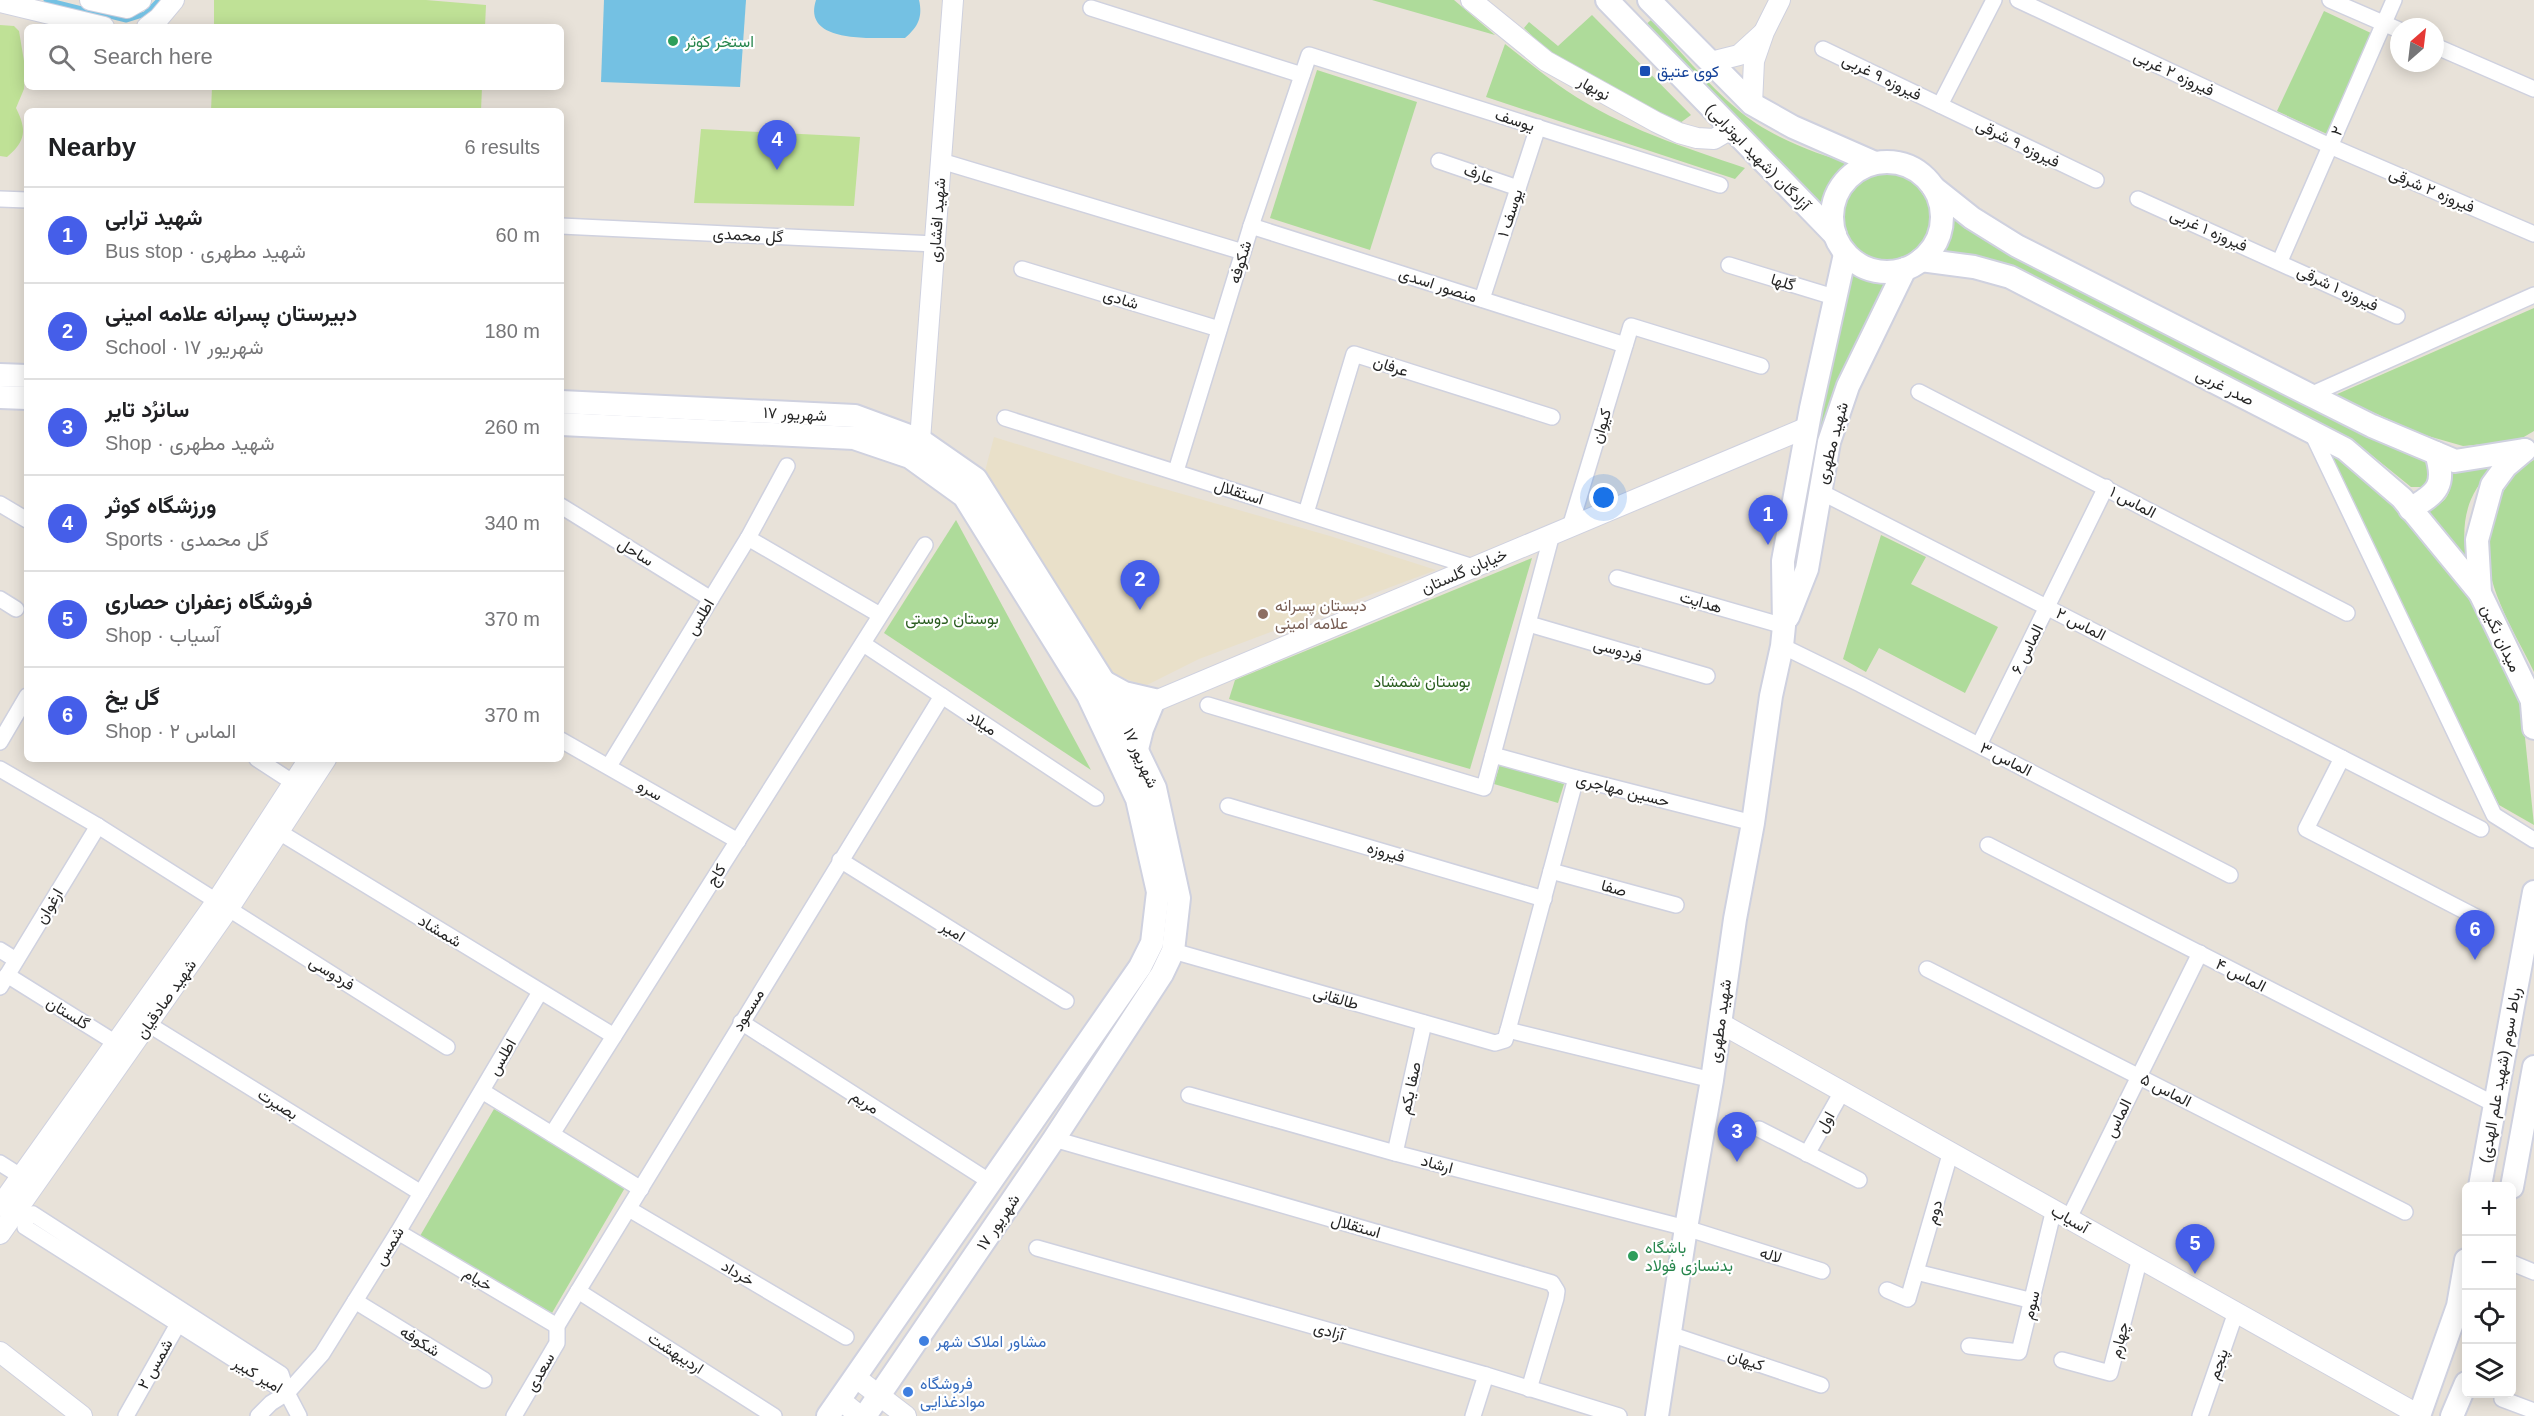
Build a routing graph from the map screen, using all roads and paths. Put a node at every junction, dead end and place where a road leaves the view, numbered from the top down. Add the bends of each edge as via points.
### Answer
1 (90, 0) edge
2 (141, 0) edge
3 (174, 0) edge
4 (953, 0) edge
5 (1471, 0) edge
6 (1643, 0) edge
7 (1649, 0) edge
8 (1780, 0) edge
9 (1994, 0) edge
10 (2018, 0) edge
11 (2330, 0) edge
12 (2394, 0) edge
13 (0, 2) edge
14 (1091, 8) dead end
15 (1615, 8) edge
16 (92, 24) edge
17 (151, 24) edge
18 (2384, 24) junction
19 (2390, 26) edge
20 (1764, 32) junction
21 (1823, 49) dead end
22 (2444, 50) edge
23 (1309, 55) joint
24 (1711, 62) junction
25 (1302, 75) junction
26 (2534, 89) edge
27 (1752, 104) junction
28 (1941, 105) junction
29 (1538, 127) junction
30 (1731, 129) junction
31 (2330, 146) junction
32 (941, 161) junction
33 (1439, 161) dead end
34 (1875, 163) junction
35 (2096, 180) dead end
36 (1720, 185) dead end
37 (1933, 187) junction
38 (1518, 188) junction
39 (0, 199) edge
40 (2138, 199) dead end
41 (24, 200) edge
42 (564, 226) edge
43 (1251, 226) junction
44 (2534, 234) edge
45 (935, 244) junction
46 (1840, 244) junction
47 (1243, 252) junction
48 (2280, 261) junction
49 (1913, 264) junction
50 (1729, 265) dead end
51 (1022, 269) dead end
52 (2534, 296) edge
53 (1837, 298) junction
54 (1482, 299) junction
55 (2397, 316) dead end
56 (1220, 329) junction
57 (1625, 345) junction
58 (1761, 366) dead end
59 (0, 375) edge
60 (24, 376) edge
61 (1918, 392) dead end
62 (2310, 395) junction
63 (0, 396) edge
64 (24, 398) edge
65 (564, 402) edge
66 (1552, 417) dead end
67 (1005, 418) dead end
68 (564, 424) edge
69 (1808, 427) junction
70 (2311, 431) junction
71 (915, 448) junction
72 (2529, 448) edge
73 (2436, 453) junction
74 (788, 466) dead end
75 (1176, 471) junction
76 (2106, 487) junction
77 (1819, 491) junction
78 (0, 504) edge
79 (564, 508) edge
80 (2410, 509) junction
81 (1306, 513) junction
82 (24, 518) edge
83 (1561, 530) junction
84 (748, 538) junction
85 (925, 545) dead end
86 (1473, 567) junction
87 (1617, 578) dead end
88 (2480, 593) junction
89 (0, 599) edge
90 (711, 599) junction
91 (2047, 607) junction
92 (16, 609) dead end
93 (2347, 613) dead end
94 (880, 615) junction
95 (1529, 624) junction
96 (1783, 636) junction
97 (868, 647) dead end
98 (1707, 676) dead end
99 (1104, 682) junction
100 (942, 696) junction
101 (1154, 700) junction
102 (24, 701) edge
103 (2533, 704) edge
104 (1208, 705) dead end
105 (1111, 719) junction
106 (2534, 728) edge
107 (0, 742) edge
108 (564, 742) edge
109 (1979, 745) junction
110 (1137, 749) junction
111 (1493, 755) junction
112 (2342, 758) junction
113 (262, 762) edge
114 (308, 762) edge
115 (323, 762) edge
116 (609, 766) junction
117 (0, 769) edge
118 (1576, 778) junction
119 (300, 787) junction
120 (1096, 798) dead end
121 (1228, 806) dead end
122 (1753, 822) junction
123 (98, 826) junction
124 (273, 828) junction
125 (2481, 829) dead end
126 (2534, 840) edge
127 (738, 841) junction
128 (1988, 845) dead end
129 (840, 860) junction
130 (1551, 872) junction
131 (2229, 875) dead end
132 (2534, 892) edge
133 (1544, 899) junction
134 (223, 905) junction
135 (1676, 905) dead end
136 (2482, 920) dead end
137 (0, 950) edge
138 (1173, 951) junction
139 (2200, 953) junction
140 (16, 960) junction
141 (1927, 969) dead end
142 (4, 981) edge
143 (540, 992) junction
144 (1066, 1001) dead end
145 (142, 1020) junction
146 (741, 1022) junction
147 (1424, 1023) junction
148 (1720, 1023) junction
149 (614, 1036) junction
150 (1504, 1036) junction
151 (447, 1047) dead end
152 (123, 1048) junction
153 (2534, 1066) edge
154 (2139, 1076) junction
155 (1712, 1080) junction
156 (1843, 1090) junction
157 (482, 1091) junction
158 (1189, 1095) dead end
159 (2494, 1104) junction
160 (1758, 1129) dead end
161 (552, 1134) junction
162 (1054, 1138) junction
163 (1951, 1151) junction
164 (1395, 1153) junction
165 (1807, 1154) junction
166 (0, 1163) edge
167 (1859, 1180) dead end
168 (28, 1181) junction
169 (989, 1181) junction
170 (2481, 1182) edge
171 (2512, 1182) edge
172 (642, 1189) junction
173 (421, 1193) junction
174 (0, 1206) edge
175 (629, 1209) junction
176 (2405, 1212) dead end
177 (2061, 1214) junction
178 (1686, 1228) junction
179 (398, 1232) junction
180 (0, 1234) edge
181 (1037, 1248) dead end
182 (2140, 1258) junction
183 (2516, 1265) edge
184 (1822, 1271) dead end
185 (1916, 1272) junction
186 (2534, 1272) edge
187 (2462, 1283) edge
188 (1887, 1290) dead end
189 (578, 1291) junction
190 (356, 1301) junction
191 (2032, 1301) junction
192 (2236, 1312) junction
193 (181, 1319) junction
194 (557, 1326) junction
195 (1670, 1334) junction
196 (846, 1337) dead end
197 (1969, 1346) dead end
198 (0, 1352) edge
199 (2062, 1360) dead end
200 (1486, 1375) junction
201 (855, 1377) junction
202 (484, 1380) dead end
203 (1821, 1385) dead end
204 (1529, 1389) junction
205 (287, 1393) junction
206 (881, 1395) junction
207 (2502, 1399) dead end
208 (834, 1407) edge
209 (2534, 1411) edge
210 (82, 1416) edge
211 (126, 1416) edge
212 (258, 1416) edge
213 (299, 1416) edge
214 (514, 1416) edge
215 (774, 1416) edge
216 (860, 1416) edge
217 (865, 1416) edge
218 (906, 1416) edge
219 (1473, 1416) edge
220 (1619, 1416) edge
221 (1657, 1416) edge
222 (2200, 1416) edge
223 (2419, 1416) edge

1 - 2 street via 127,8
3 - 17 street
4 - 32 street, شهید افشاری
5 - 30 street, نوبهار via 1546,61 1656,122 1697,138 1714,139
6 - 15 main road
7 - 24 main road, آزادگان (شهید ابوترابی)
8 - 20 street
9 - 28 street
10 - 31 street, فیروزه ۲ غربی
11 - 18 street
12 - 18 street, ۲
13 - 16 street
14 - 25 street
15 - 30 main road, آزادگان (شهید ابوترابی)
18 - 19 street
18 - 31 street, ۲
20 - 24 street via 1739,55
20 - 27 street via 1754,61
21 - 28 street, فیروزه ۹ غربی
22 - 26 street
23 - 25 street, شکوفه
23 - 29 street, یوسف
24 - 27 main road, آزادگان (شهید ابوترابی)
25 - 43 street, شکوفه
27 - 34 main road, آزادگان (شهید ابوترابی) via 1793,128
28 - 35 street, فیروزه ۹ شرقی
29 - 36 street, یوسف
29 - 38 street, یوسف ۱
30 - 46 main road, آزادگان (شهید ابوترابی)
31 - 44 street, فیروزه ۲ شرقی
31 - 48 street, ۲
32 - 45 street, شهید افشاری
32 - 47 street
33 - 38 street, عارف
34 - 37 main road via 1907,166
34 - 46 main road via 1844,182 1835,198 1832,217
37 - 49 main road via 1942,218 1939,234 1932,248
37 - 62 main road, صدر غربی via 2017,246
38 - 54 street, یوسف ۱
39 - 41 street
40 - 48 street, فیروزه ۱ غربی
42 - 45 street, گل محمدی
43 - 47 street, شکوفه
43 - 54 street, منصور اسدی
45 - 71 street, شهید افشاری
46 - 49 main road via 1861,265 1874,270 1889,272
46 - 53 main road, شهید مطهری
47 - 56 street, شکوفه
48 - 55 street, فیروزه ۱ شرقی
49 - 70 main road, صدر غربی via 1974,267 2010,277
49 - 77 main road, شهید مطهری via 1848,386 1829,442
50 - 53 street, گلها
51 - 56 street, شادی
52 - 62 street
53 - 69 main road, شهید مطهری
54 - 57 street, منصور اسدی
56 - 75 street, شکوفه
57 - 58 street, کیوان via 1631,326
57 - 83 street, کیوان
59 - 60 main road
61 - 76 street, الماس ۱
62 - 73 main road, صدر غربی
63 - 64 main road
65 - 71 main road, ۱۷ شهریور via 855,417
66 - 81 street, عرفان via 1354,354
67 - 75 street, استقلال
68 - 71 main road, ۱۷ شهریور via 854,438
69 - 83 street, خیابان گلستان
69 - 96 main road, شهید مطهری via 1783,561
70 - 80 main road, صدر غربی via 2345,449
70 - 126 street via 2494,815
71 - 99 main road, ۱۷ شهریور via 976,480
71 - 105 main road, ۱۷ شهریور via 964,496 1088,695
72 - 73 main road, صدر غربی via 2455,461
72 - 88 main road, میدان نگین via 2506,466 2492,484 2477,540
73 - 80 main road via 2440,485 2428,499
74 - 84 street, اطلس
75 - 81 street, استقلال
76 - 91 street, الماس ۶
76 - 93 street, الماس ۱
77 - 91 street, الماس ۲
77 - 96 main road, شهید مطهری via 1807,568
78 - 82 street
79 - 90 street, ساحل
80 - 88 main road, صدر غربی
81 - 86 street, استقلال
83 - 86 street, خیابان گلستان
83 - 95 street, کیوان
84 - 90 street, اطلس
84 - 94 street
85 - 94 street, کاج
86 - 101 street, خیابان گلستان
87 - 96 street, هدایت
88 - 103 main road, میدان نگین
89 - 92 street
90 - 116 street, اطلس
91 - 109 street, الماس ۶
91 - 112 street, الماس ۲
94 - 127 street, کاج
95 - 98 street, فردوسی
95 - 111 street, کیوان
96 - 109 street, الماس ۳ via 1860,684
96 - 122 main road, شهید مطهری
97 - 100 street, میلاد
99 - 101 main road via 1124,693
99 - 105 main road, ۱۷ شهریور
100 - 120 street, میلاد
100 - 129 street, مسعود
101 - 105 street, خیابان گلستان
101 - 110 main road
102 - 107 street
103 - 106 main road
104 - 111 street, کیوان via 1484,788
105 - 110 main road, ۱۷ شهریور
105 - 169 main road, ۱۷ شهریور via 1137,799 1158,892 1152,943 1140,966
108 - 116 street, سرو
109 - 131 street, الماس ۳
110 - 138 main road, ۱۷ شهریور via 1155,788 1179,898
111 - 118 street, حسین مهاجری
112 - 125 street, الماس ۲
112 - 136 street via 2306,829
113 - 119 street
114 - 119 street, شهید صادقیان
115 - 119 street, شهید صادقیان
116 - 127 street, سرو
117 - 123 street
118 - 122 street, حسین مهاجری
118 - 130 street
119 - 124 street, شهید صادقیان
121 - 133 street, فیروزه
122 - 148 main road, شهید مطهری
123 - 134 street
123 - 140 street, ارغوان
124 - 134 street, شهید صادقیان
124 - 143 street, شمشاد
127 - 149 street, کاج
128 - 139 street, الماس ۴
129 - 144 street, امیر
129 - 146 street, مسعود
130 - 133 street
130 - 135 street, صفا
132 - 159 main road, رباط سوم (شهید علم الهدی)
133 - 150 street
134 - 145 street, شهید صادقیان
134 - 151 street, فردوسی
137 - 140 street
138 - 147 street, طالقانی
138 - 162 main road, ۱۷ شهریور via 1162,974
139 - 154 street, الماس
139 - 159 street, الماس ۴
140 - 142 street, ارغوان
141 - 154 street, الماس ۵
142 - 152 street, گلستان
143 - 149 street, شمشاد
143 - 157 street, اطلس
145 - 152 street, شهید صادقیان
145 - 173 street, بصیرت
146 - 169 street, مریم
146 - 172 street, مسعود
147 - 150 street, طالقانی via 1495,1043
147 - 164 street, صفا یکم
148 - 155 main road, شهید مطهری
148 - 156 street, آسیاب
149 - 161 street, کاج
150 - 155 street, طالقانی
152 - 168 street, شهید صادقیان
153 - 171 main road, رباط سوم (شهید علم الهدی)
154 - 176 street, الماس ۵
154 - 177 street, الماس
155 - 178 main road, شهید مطهری
156 - 163 street, آسیاب
156 - 165 street, اول
157 - 161 street
157 - 173 street, شمس
158 - 164 street, ارشاد
159 - 170 main road, رباط سوم (شهید علم الهدی)
160 - 165 street
161 - 172 street
162 - 204 street, استقلال via 1552,1283 1556,1298
162 - 206 main road, ۱۷ شهریور
163 - 177 street, آسیاب
163 - 185 street, دوم
164 - 178 street, ارشاد
165 - 167 street
166 - 168 street
168 - 174 street, شهید صادقیان
168 - 180 street, شهید صادقیان
169 - 201 main road, ۱۷ شهریور
172 - 175 street, مسعود
173 - 179 street, شمس
175 - 189 street, مسعود
175 - 196 street, خرداد
177 - 182 street, آسیاب
177 - 191 street, سوم
178 - 184 street, لاله
178 - 195 main road, شهید مطهری
179 - 190 street, شمس
179 - 194 street, خیام
181 - 200 street, آزادی
182 - 192 street, آسیاب
182 - 199 street, چهارم via 2110,1373
183 - 186 street
185 - 188 street, دوم via 1908,1299
185 - 191 street
187 - 223 main road via 2458,1306
189 - 194 street, مسعود
189 - 215 street, اردیبهشت
190 - 202 street, شکوفه
190 - 205 street, شمس via 322,1354
191 - 197 street, سوم via 2019,1352
192 - 222 street, پنجم
192 - 223 street, آسیاب
193 - 193 street, امیر کبیر via 33,1214 26,1218 25,1227
193 - 205 street, امیر کبیر
193 - 211 street, شمس ۲
194 - 214 street, سعدی via 557,1343
195 - 203 street, کیهان
195 - 221 main road, شهید مطهری
198 - 210 street
200 - 204 street, آزادی
200 - 219 street
201 - 206 street
201 - 208 main road, ۱۷ شهریور
204 - 220 street, آزادی
205 - 212 street, شمس
205 - 213 street
206 - 217 main road, ۱۷ شهریور
206 - 218 street
207 - 209 street
208 - 216 street

